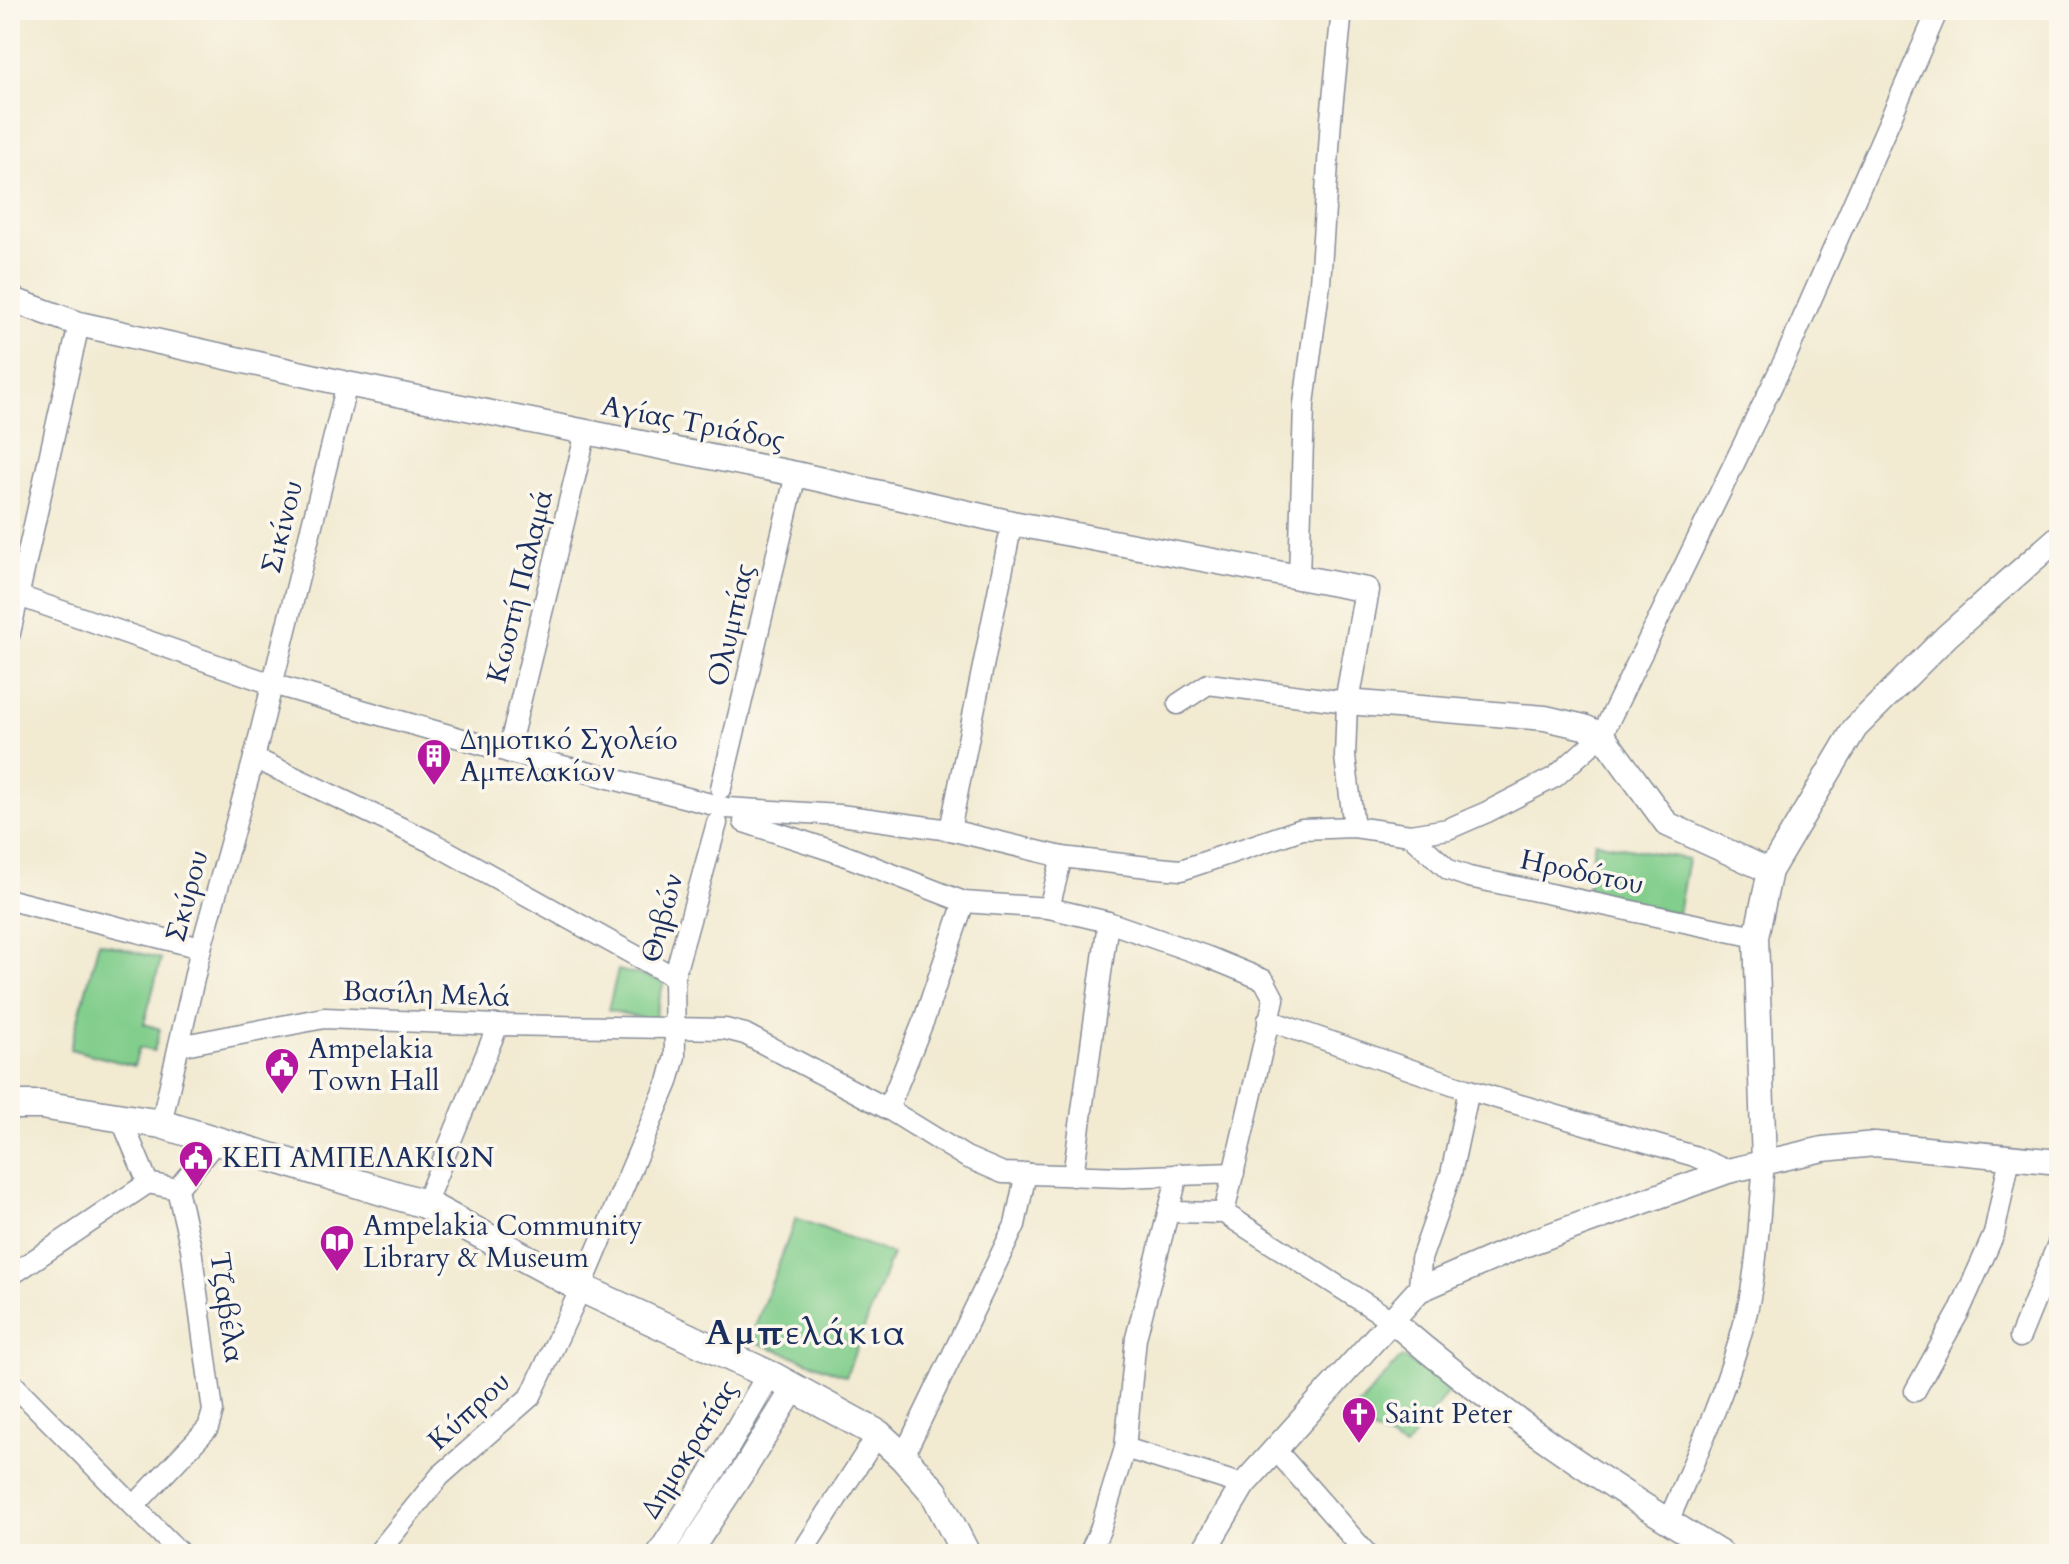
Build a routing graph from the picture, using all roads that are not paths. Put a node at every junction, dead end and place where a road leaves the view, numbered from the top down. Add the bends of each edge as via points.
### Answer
1 (1342, 10) edge
2 (1938, 10) edge
3 (10, 299) edge
4 (79, 324) junction
5 (347, 384) junction
6 (586, 432) junction
7 (796, 474) junction
8 (1012, 523) junction
9 (2059, 537) edge
10 (1299, 579) junction
11 (15, 595) edge
12 (10, 633) edge
13 (272, 684) junction
14 (1347, 702) junction
15 (1178, 704) dead end
16 (1602, 735) junction
17 (508, 752) junction
18 (254, 758) junction
19 (721, 788) dead end
20 (840, 815) junction
21 (744, 822) dead end
22 (717, 823) dead end
23 (1354, 827) junction
24 (950, 830) junction
25 (1410, 835) junction
26 (833, 851) junction
27 (1062, 857) junction
28 (1770, 871) junction
29 (10, 900) edge
30 (964, 902) junction
31 (1049, 908) junction
32 (1108, 922) junction
33 (1756, 937) junction
34 (201, 948) junction
35 (674, 977) junction
36 (1268, 1020) junction
37 (498, 1025) junction
38 (675, 1028) junction
39 (179, 1046) junction
40 (1469, 1090) junction
41 (10, 1105) edge
42 (888, 1109) junction
43 (120, 1116) junction
44 (161, 1124) junction
45 (217, 1140) junction
46 (2010, 1157) junction
47 (1764, 1162) junction
48 (2059, 1162) edge
49 (1728, 1171) junction
50 (1026, 1173) junction
51 (1234, 1173) junction
52 (1178, 1174) junction
53 (1073, 1176) junction
54 (148, 1183) junction
55 (177, 1189) junction
56 (425, 1204) junction
57 (1169, 1212) junction
58 (1224, 1213) junction
59 (2059, 1241) edge
60 (10, 1276) edge
61 (581, 1288) junction
62 (1419, 1290) junction
63 (1391, 1320) junction
64 (2020, 1337) dead end
65 (10, 1381) edge
66 (782, 1381) junction
67 (1915, 1391) dead end
68 (878, 1434) junction
69 (1125, 1448) junction
70 (1274, 1448) junction
71 (903, 1457) junction
72 (1243, 1485) junction
73 (135, 1505) junction
74 (1668, 1522) junction
75 (181, 1554) edge
76 (377, 1554) edge
77 (659, 1554) edge
78 (688, 1554) edge
79 (801, 1554) edge
80 (966, 1554) edge
81 (1089, 1554) edge
82 (1202, 1554) edge
83 (1367, 1554) edge
84 (1722, 1554) edge

1 - 10 street via 1320,283 1304,404
2 - 16 street via 1785,359
3 - 4 street, Αγίας Τριάδος
4 - 5 street, Αγίας Τριάδος
4 - 11 street
5 - 6 street, Αγίας Τριάδος
5 - 13 street, Σικίνου
6 - 7 street, Αγίας Τριάδος
6 - 17 street, Κωστή Παλαμά
7 - 8 street, Αγίας Τριάδος
7 - 19 street, Ολυμπίας
8 - 10 street, Αγίας Τριάδος
8 - 24 street
9 - 28 street via 1947,636 1855,728
10 - 14 street, Αγίας Τριάδος via 1367,590
11 - 12 street
11 - 13 street
13 - 17 street
13 - 18 street, Σκύρου
14 - 15 street via 1208,684
14 - 16 street via 1545,718
14 - 23 street via 1345,757
16 - 25 street via 1555,777 1448,829
16 - 28 street via 1667,824
17 - 20 street via 726,808
18 - 34 street, Σκύρου
18 - 35 street via 431,842
20 - 24 street
20 - 26 street
21 - 26 street
22 - 35 street, Θηβών
23 - 25 street
23 - 27 street via 1302,829 1181,870
24 - 27 street
25 - 33 street, Ηροδότου via 1449,870 1469,877
26 - 30 street
27 - 31 street
28 - 33 street
29 - 34 street
30 - 31 street
30 - 42 street
31 - 32 street
32 - 36 street via 1264,980 1274,999
32 - 53 street
33 - 47 street
34 - 39 street, Σκύρου
35 - 38 street, Θηβών
36 - 40 street
36 - 51 street
37 - 38 street, Βασίλη Μελά
37 - 39 street, Βασίλη Μελά via 324,1018
37 - 56 street
38 - 42 street, Βασίλη Μελά via 745,1034
38 - 61 street, Κύπρου via 668,1082
39 - 44 street, Σκύρου
40 - 49 street via 1694,1156
40 - 62 street via 1451,1174 1421,1259
41 - 43 main road
42 - 50 street, Βασίλη Μελά via 966,1157 1003,1173
43 - 44 main road
43 - 54 street
44 - 45 main road
45 - 55 street
45 - 56 main road
46 - 47 street via 1875,1144
46 - 48 street
46 - 67 street via 1994,1234
47 - 49 street
47 - 74 street via 1744,1325 1711,1423
49 - 62 street via 1518,1247
50 - 53 street, Βασίλη Μελά
50 - 71 street via 1015,1225
51 - 52 street, Βασίλη Μελά
51 - 58 street
52 - 53 street, Βασίλη Μελά
52 - 57 street
54 - 55 street
54 - 60 street
55 - 73 street, Τζαβέλα via 191,1248 213,1411 208,1428
56 - 61 main road
57 - 58 street
57 - 69 street via 1136,1338
58 - 63 street
59 - 64 street
61 - 66 main road
61 - 76 street, Κύπρου via 531,1396 440,1476
62 - 63 street
63 - 70 street
63 - 74 street via 1458,1378
65 - 73 street
66 - 68 main road
66 - 77 street, Δημοκρατίας via 718,1463
66 - 78 street, Δημοκρατίας via 745,1468
68 - 71 main road
68 - 79 street
69 - 72 street
69 - 81 street
70 - 72 street
70 - 83 street
71 - 80 main road via 934,1492
72 - 82 street
73 - 75 street
74 - 84 street

